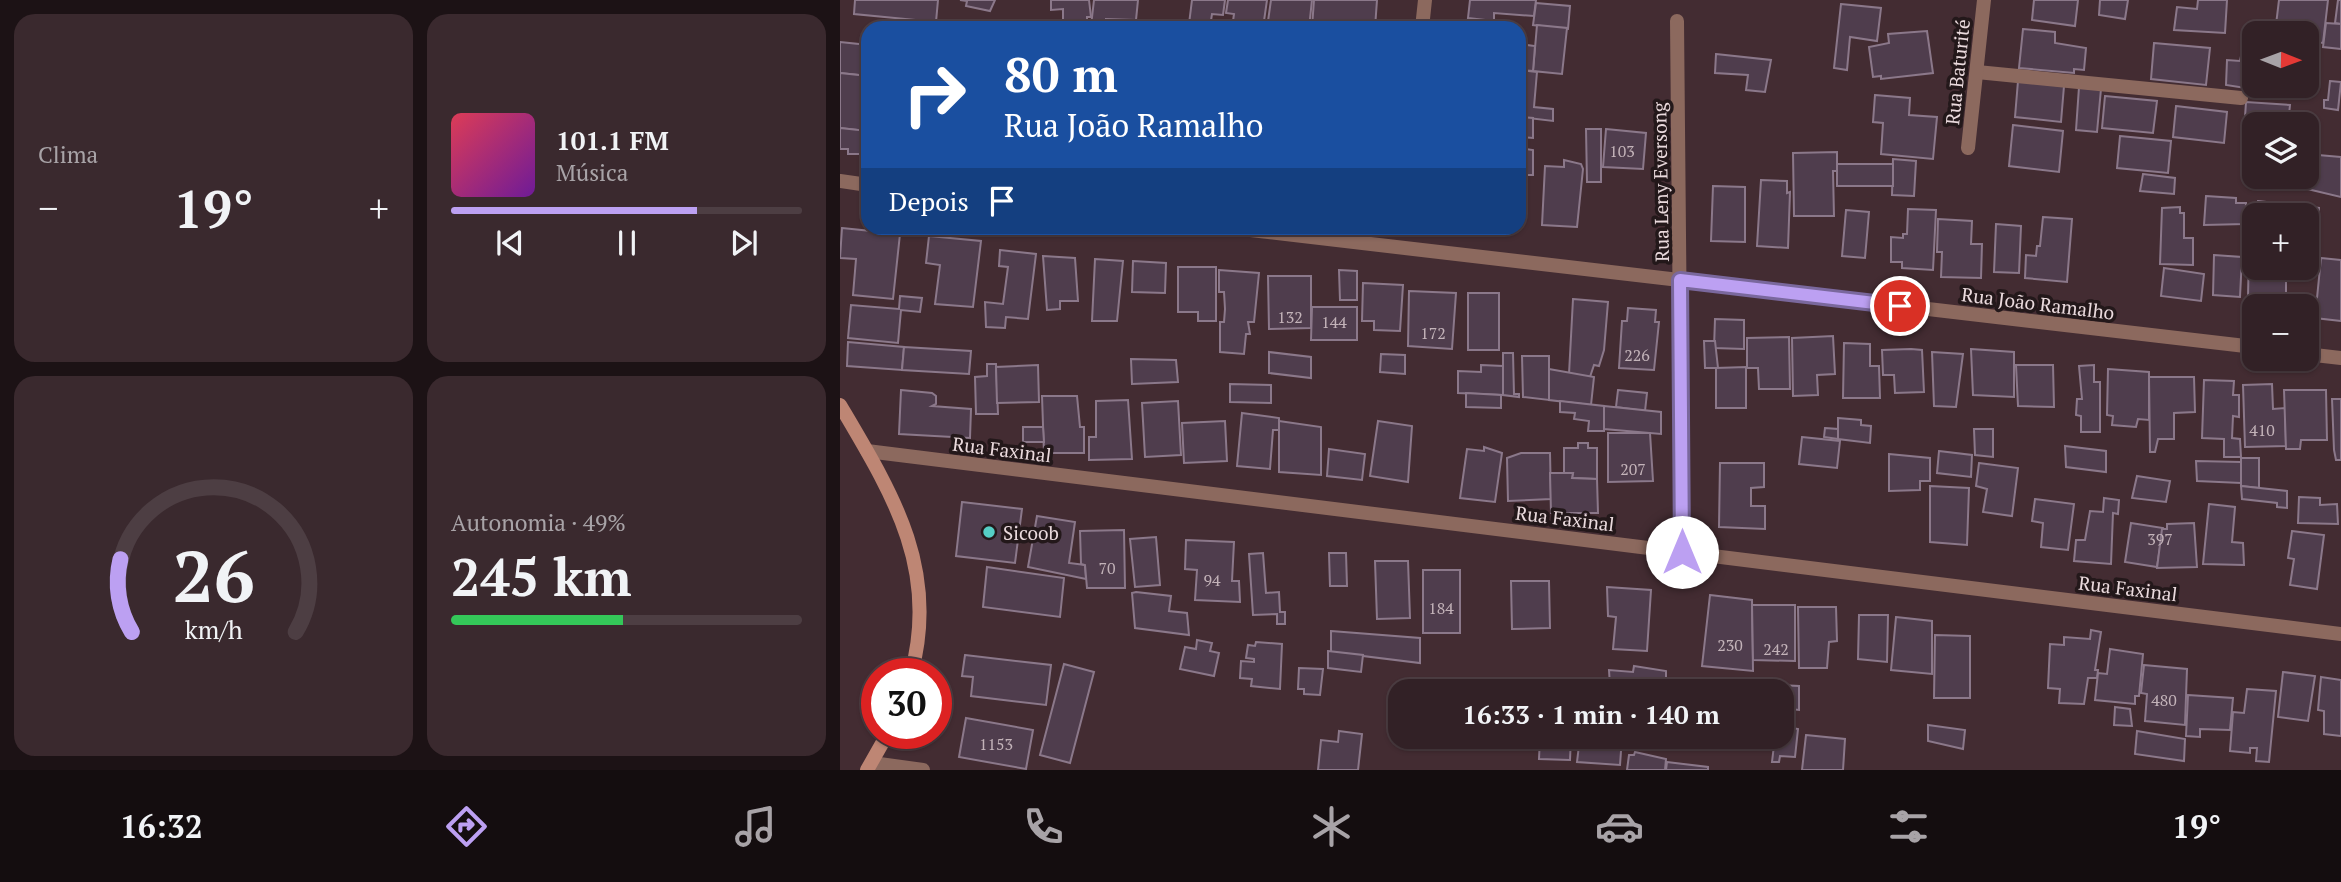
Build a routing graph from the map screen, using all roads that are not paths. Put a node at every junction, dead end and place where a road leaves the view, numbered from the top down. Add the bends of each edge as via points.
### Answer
1 (1425, 0) edge
2 (1984, 0) edge
3 (1423, 21) edge
4 (1677, 21) dead end
5 (1977, 72) junction
6 (2241, 98) dead end
7 (1968, 148) dead end
8 (840, 181) edge
9 (861, 184) edge
10 (1293, 235) edge
11 (1680, 280) junction
12 (2242, 346) edge
13 (2319, 355) edge
14 (2341, 358) edge
15 (840, 405) edge
16 (867, 451) junction
17 (1682, 552) junction
18 (2341, 634) edge
19 (915, 658) edge
20 (879, 749) edge
21 (869, 767) edge
22 (923, 770) edge

1 - 3 street
2 - 5 street, Rua Baturité
4 - 11 street, Rua Leny Eversong
5 - 6 street
5 - 7 street, Rua Baturité
8 - 9 street
10 - 11 street, Rua João Ramalho
11 - 12 street, Rua João Ramalho
11 - 17 street, Rua Leny Eversong
13 - 14 street
15 - 16 main road
16 - 17 street, Rua Faxinal
16 - 19 main road via 901,514 915,557 921,606
17 - 18 street, Rua Faxinal
20 - 21 main road
21 - 22 street

